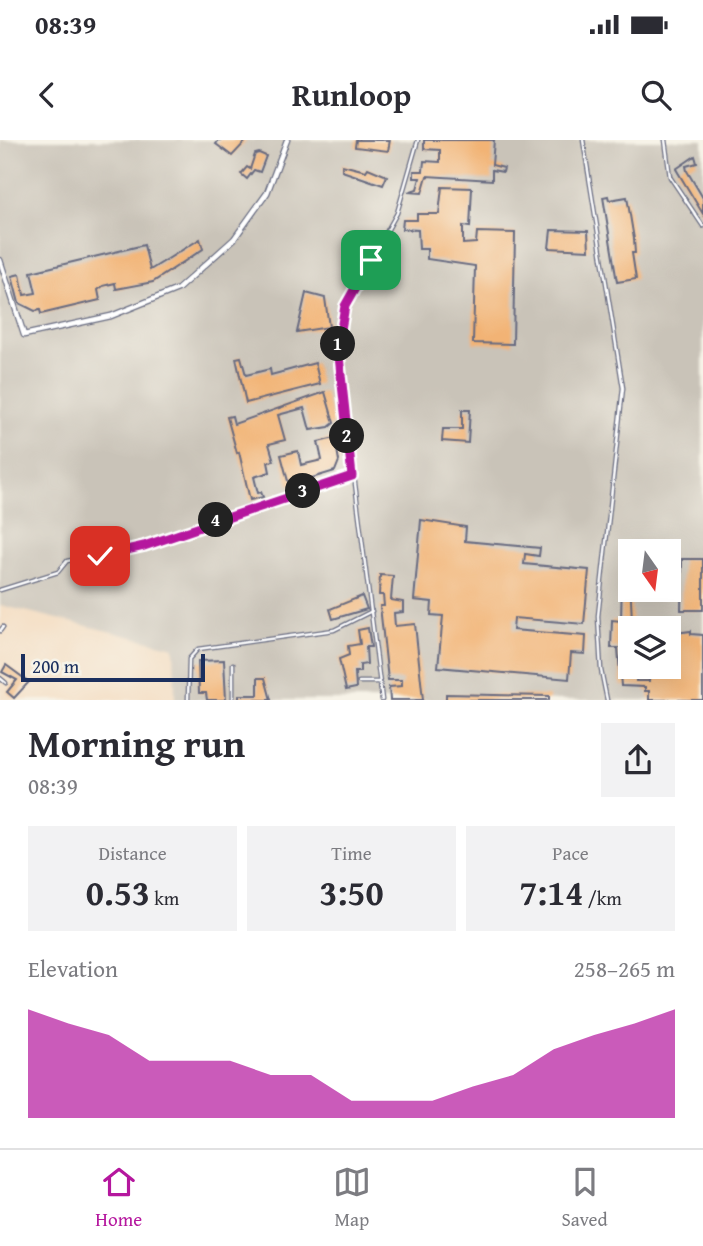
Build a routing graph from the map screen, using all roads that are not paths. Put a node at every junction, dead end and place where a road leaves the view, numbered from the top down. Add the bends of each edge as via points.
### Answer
1 (287, 140) edge
2 (418, 140) edge
3 (583, 140) edge
4 (665, 140) edge
5 (703, 226) edge
6 (0, 260) edge
7 (352, 476) junction
8 (0, 590) edge
9 (373, 611) junction
10 (3, 626) dead end
11 (0, 631) edge
12 (233, 664) dead end
13 (0, 678) edge
14 (359, 682) dead end
15 (380, 682) junction
16 (6, 683) dead end
17 (188, 700) edge
18 (233, 700) edge
19 (382, 700) edge
20 (607, 700) edge

1 - 6 street via 267,193 234,239 178,289 111,316 24,335
2 - 7 lane via 397,213 345,306 338,347
3 - 20 lane via 623,388 598,616
4 - 5 lane via 670,177
7 - 8 lane via 144,546 67,561 58,572
7 - 9 lane
9 - 15 lane
9 - 17 lane via 334,630 198,649 189,659
10 - 11 lane
12 - 18 lane
13 - 16 lane
14 - 15 lane
15 - 19 lane

